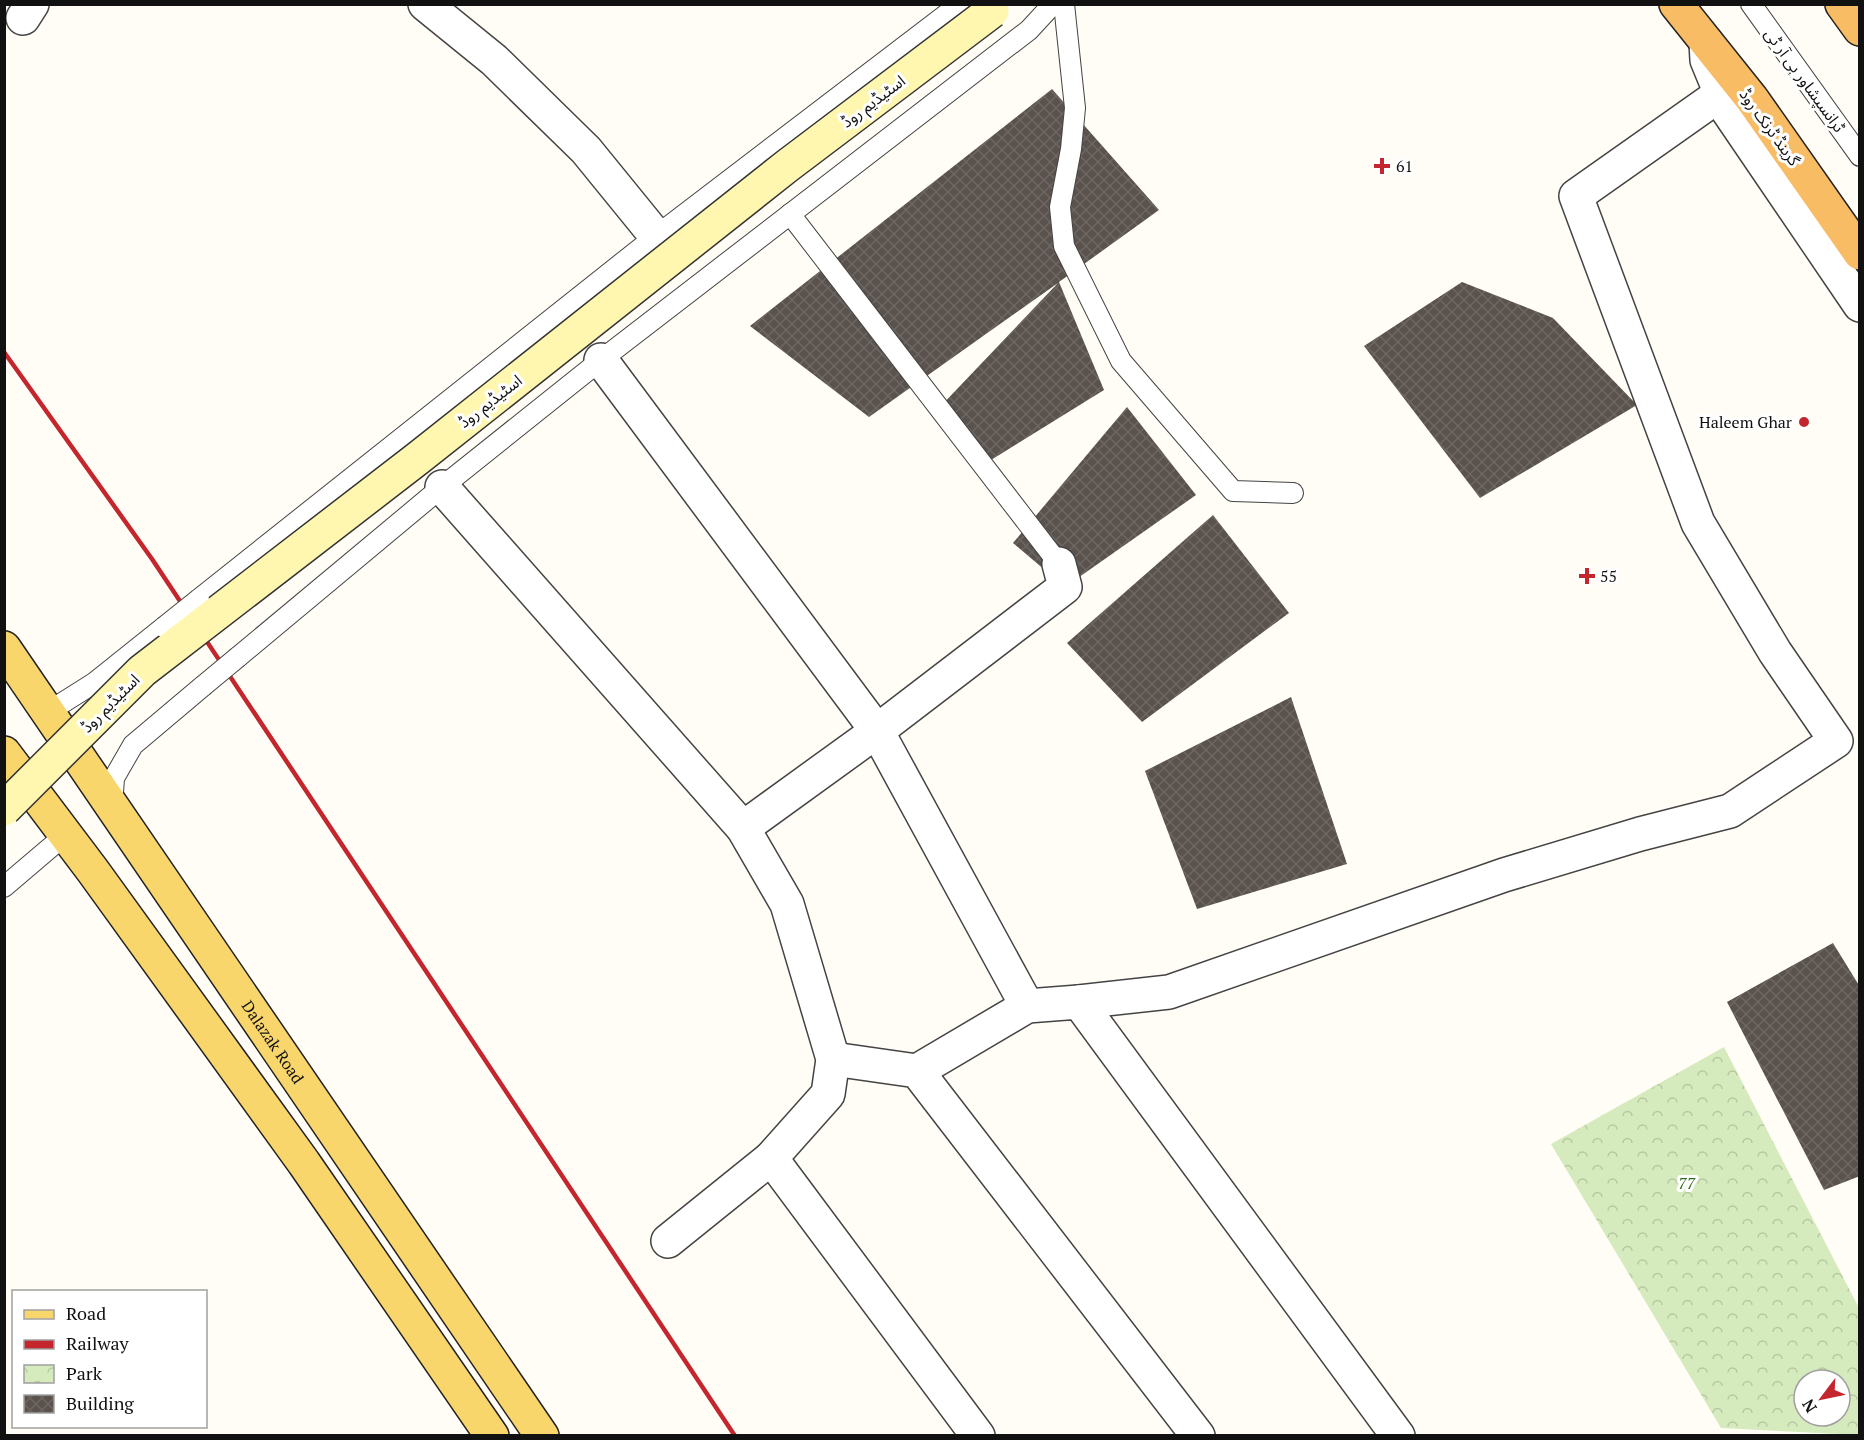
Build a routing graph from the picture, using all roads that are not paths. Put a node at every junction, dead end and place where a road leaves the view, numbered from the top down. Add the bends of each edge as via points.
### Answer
1 (960, 4) edge
2 (1053, 4) edge
3 (1064, 4) edge
4 (1676, 4) edge
5 (1751, 4) edge
6 (1842, 4) edge
7 (429, 6) edge
8 (992, 11) dead end
9 (1860, 29) edge
10 (1737, 96) junction
11 (1860, 156) edge
12 (790, 214) junction
13 (656, 236) junction
14 (1860, 253) edge
15 (1860, 306) edge
16 (601, 360) junction
17 (442, 487) junction
18 (1293, 493) dead end
19 (1059, 564) joint
20 (4, 648) edge
21 (48, 712) junction
22 (877, 731) junction
23 (4, 753) edge
24 (112, 807) junction
25 (4, 809) edge
26 (743, 828) junction
27 (70, 841) junction
28 (4, 887) edge
29 (1079, 1002) junction
30 (1027, 1006) junction
31 (833, 1059) junction
32 (917, 1071) junction
33 (771, 1158) junction
34 (668, 1241) dead end
35 (492, 1436) edge
36 (542, 1436) edge
37 (978, 1436) edge
38 (1198, 1436) edge
39 (1398, 1436) edge

1 - 13 lane
2 - 12 lane via 1029,30
3 - 18 lane via 1075,108 1060,207 1065,246 1121,361 1233,491
4 - 10 highway, گرینڈ ٹرنک روڈ via 1706,42
5 - 11 lane, ٹرانسپشاور بی آر ٹی
6 - 9 highway
7 - 13 street via 494,60 586,150
8 - 25 main road, اسٹیڈیم روڈ, bridge via 787,166 142,671
10 - 14 highway, گرینڈ ٹرنک روڈ
10 - 15 street via 1728,111
10 - 29 street via 1576,196 1698,523 1775,652 1836,741 1730,812 1504,875 1168,992
12 - 16 lane
12 - 19 lane
13 - 21 lane, bridge via 94,683
16 - 17 lane
16 - 22 street
17 - 24 lane, bridge via 133,744 114,778
17 - 26 street
19 - 22 street via 1065,587
20 - 21 main road, Dalazak Road
21 - 24 main road, Dalazak Road
22 - 26 street
22 - 30 street
23 - 27 main road
24 - 36 main road, Dalazak Road
26 - 31 street via 787,904
27 - 28 lane via 58,841
27 - 35 main road via 303,1163
29 - 30 street
29 - 39 street
30 - 32 street
31 - 32 street
31 - 33 street via 828,1094
32 - 38 street
33 - 34 street
33 - 37 street

